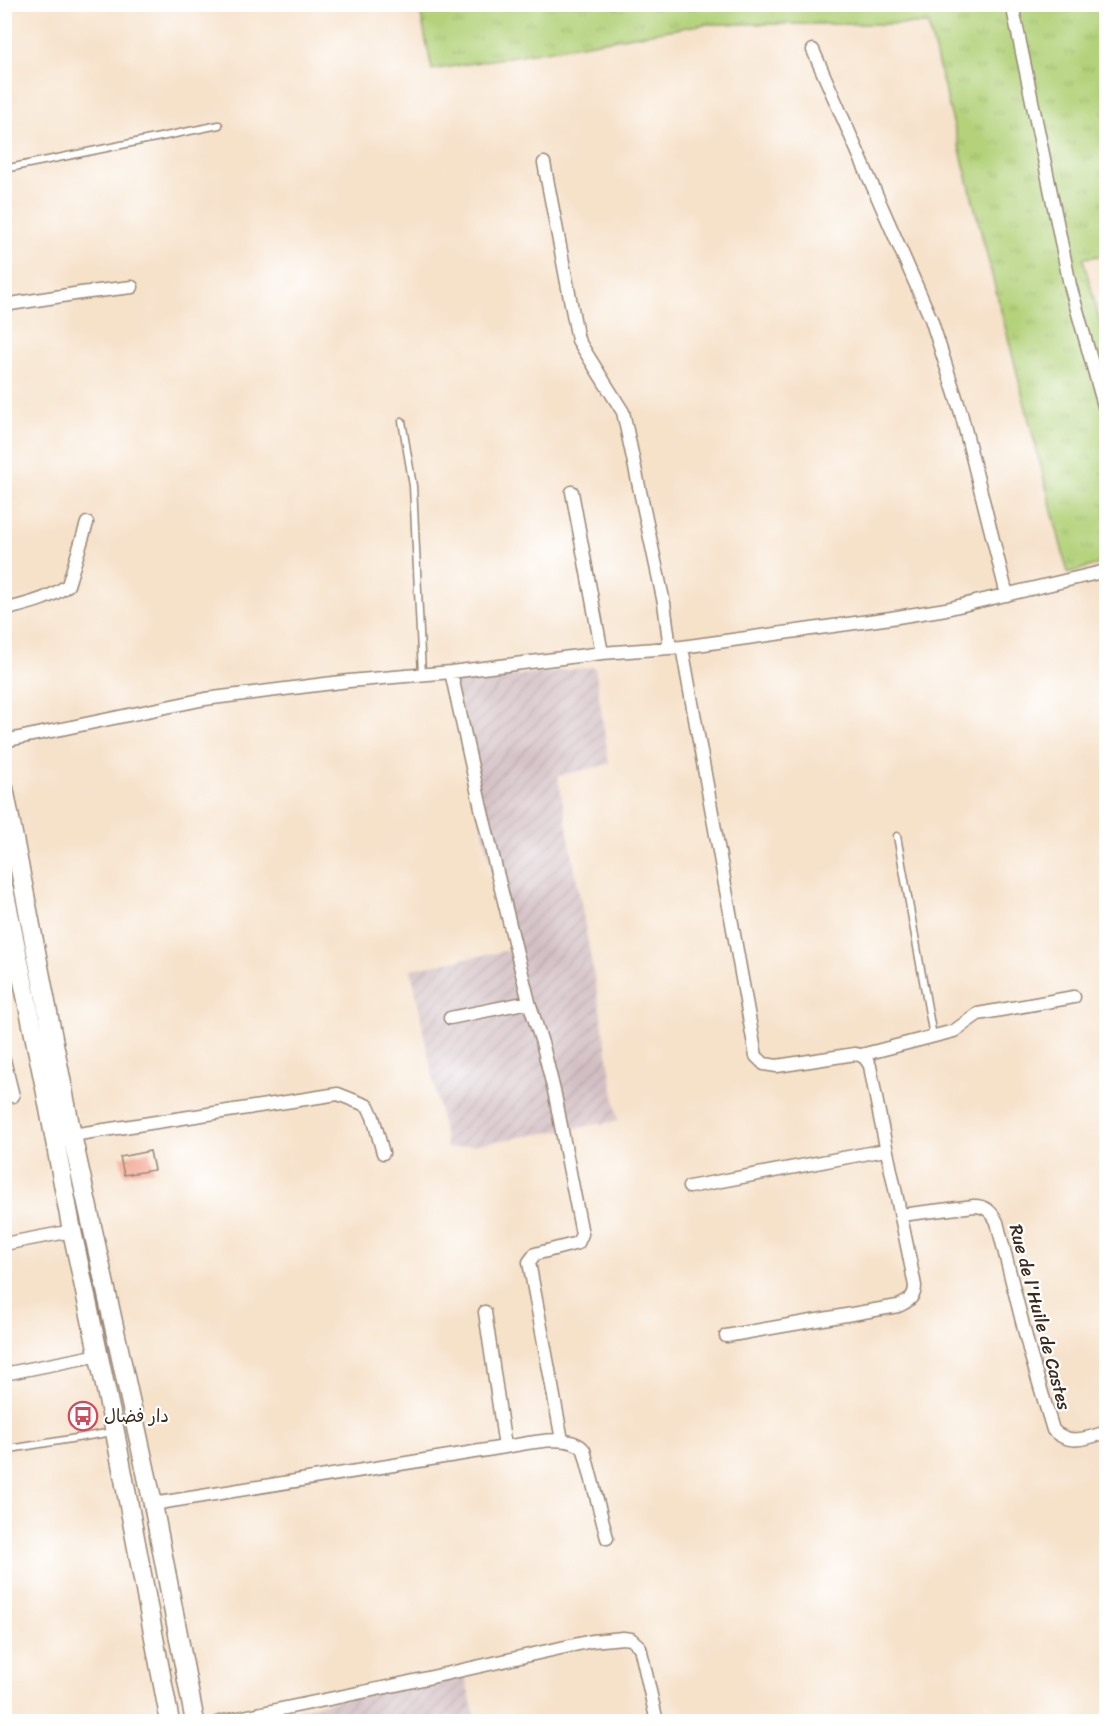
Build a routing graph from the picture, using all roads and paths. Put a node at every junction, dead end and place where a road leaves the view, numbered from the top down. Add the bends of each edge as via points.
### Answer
1 (1012, 4) edge
2 (813, 50) dead end
3 (219, 125) dead end
4 (544, 163) dead end
5 (4, 169) edge
6 (132, 287) dead end
7 (4, 305) edge
8 (1107, 413) edge
9 (402, 421) dead end
10 (572, 492) dead end
11 (87, 523) dead end
12 (1107, 571) edge
13 (1006, 595) junction
14 (4, 610) edge
15 (676, 648) junction
16 (602, 653) junction
17 (451, 672) junction
18 (422, 675) junction
19 (4, 741) edge
20 (4, 788) edge
21 (897, 836) dead end
22 (4, 889) edge
23 (1074, 997) dead end
24 (529, 1002) junction
25 (450, 1018) dead end
26 (933, 1036) junction
27 (861, 1055) junction
28 (4, 1060) edge
29 (13, 1096) dead end
30 (72, 1135) junction
31 (885, 1150) junction
32 (383, 1153) dead end
33 (689, 1187) dead end
34 (901, 1215) junction
35 (72, 1231) junction
36 (4, 1244) edge
37 (485, 1312) dead end
38 (726, 1336) dead end
39 (99, 1355) junction
40 (4, 1374) edge
41 (115, 1432) junction
42 (1107, 1432) edge
43 (562, 1440) junction
44 (505, 1447) junction
45 (4, 1450) edge
46 (153, 1504) junction
47 (607, 1538) dead end
48 (170, 1722) edge
49 (195, 1722) edge
50 (219, 1722) edge
51 (657, 1722) edge

1 - 8 street via 1070,285
2 - 13 street via 931,319 960,413
3 - 5 lane
4 - 15 street via 579,340 623,412
6 - 7 street
9 - 18 lane via 413,486
10 - 16 street
11 - 14 street via 68,585 34,602
12 - 13 street
13 - 15 street via 891,618
15 - 16 street
15 - 27 street via 756,1056 764,1064 777,1066
16 - 17 street
17 - 18 street
17 - 24 street
18 - 19 street via 205,699
20 - 30 main road
21 - 26 lane
22 - 35 main road
23 - 26 street via 978,1014 954,1031
24 - 25 street
24 - 43 street via 555,1095 582,1234 578,1243 535,1254 529,1262
26 - 27 street
27 - 31 street via 870,1065
28 - 29 street
30 - 32 street via 338,1094 368,1106
30 - 46 main road
31 - 33 street
31 - 34 street
34 - 38 street via 915,1286 907,1303
34 - 42 street, Rue de l'Huile de Castes via 974,1206 990,1212 997,1222 1053,1430 1072,1440
35 - 36 street
35 - 39 main road
37 - 44 street
39 - 40 street
39 - 41 main road
41 - 45 lane
41 - 48 main road
43 - 44 street
43 - 47 street via 584,1450
44 - 46 street
46 - 49 main road
50 - 51 street via 546,1650 623,1638 640,1647

